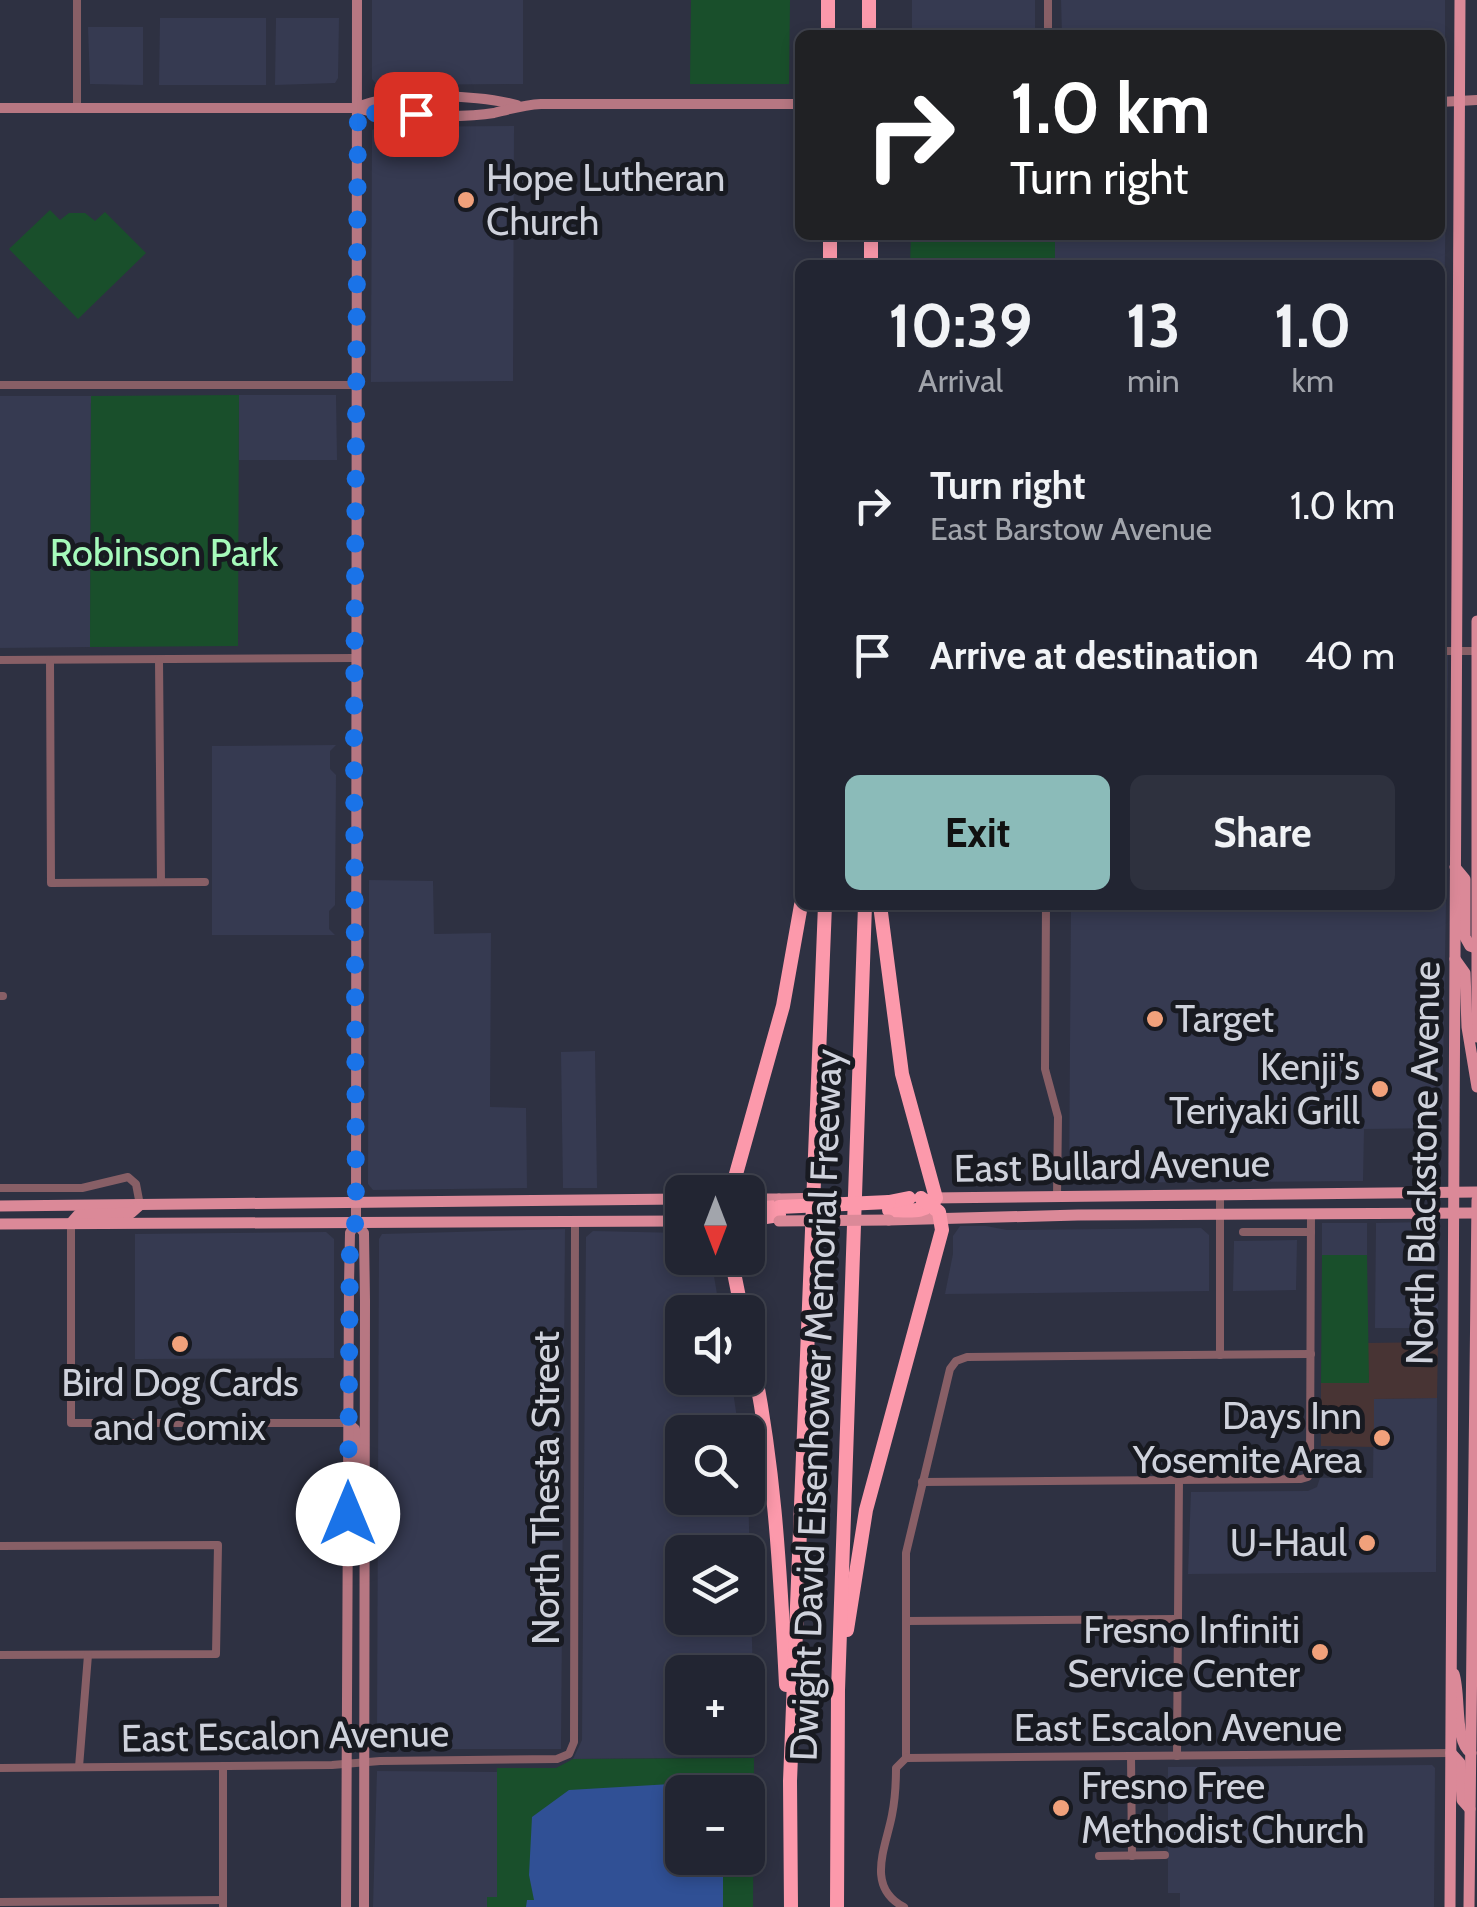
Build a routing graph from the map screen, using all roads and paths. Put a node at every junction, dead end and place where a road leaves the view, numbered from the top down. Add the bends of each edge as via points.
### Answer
1 (77, 0) edge
2 (357, 0) edge
3 (828, 0) edge
4 (869, 0) edge
5 (1048, 0) edge
6 (1460, 0) edge
7 (828, 30) edge
8 (869, 30) edge
9 (1048, 30) edge
10 (1477, 100) edge
11 (1445, 102) edge
12 (1460, 102) junction
13 (795, 104) edge
14 (0, 108) edge
15 (77, 108) junction
16 (358, 108) junction
17 (0, 385) edge
18 (355, 385) junction
19 (1477, 621) edge
20 (1445, 651) edge
21 (1457, 651) junction
22 (1477, 651) edge
23 (355, 658) junction
24 (0, 660) edge
25 (50, 660) junction
26 (159, 660) junction
27 (1455, 866) junction
28 (160, 882) junction
29 (205, 882) dead end
30 (800, 910) edge
31 (824, 910) edge
32 (865, 910) edge
33 (881, 910) edge
34 (1046, 910) edge
35 (1476, 948) edge
36 (1455, 959) junction
37 (1477, 1038) edge
38 (1477, 1087) edge
39 (736, 1175) edge
40 (0, 1188) edge
41 (1452, 1193) junction
42 (1220, 1195) junction
43 (1057, 1196) junction
44 (1477, 1196) edge
45 (665, 1199) edge
46 (924, 1200) junction
47 (355, 1202) junction
48 (140, 1205) junction
49 (765, 1205) edge
50 (0, 1206) edge
51 (889, 1208) junction
52 (779, 1210) junction
53 (765, 1214) edge
54 (1220, 1214) junction
55 (1311, 1214) junction
56 (1452, 1214) junction
57 (1477, 1214) edge
58 (942, 1218) junction
59 (356, 1222) junction
60 (575, 1222) junction
61 (665, 1222) edge
62 (71, 1223) junction
63 (0, 1224) edge
64 (1243, 1232) dead end
65 (1311, 1232) junction
66 (1311, 1354) junction
67 (1220, 1355) junction
68 (759, 1395) edge
69 (348, 1423) junction
70 (1179, 1480) junction
71 (922, 1482) junction
72 (365, 1522) junction
73 (0, 1546) edge
74 (1177, 1619) junction
75 (906, 1620) junction
76 (88, 1655) junction
77 (0, 1656) edge
78 (1451, 1665) junction
79 (838, 1690) junction
80 (1474, 1753) edge
81 (569, 1754) joint
82 (1451, 1754) junction
83 (1131, 1756) junction
84 (1177, 1756) junction
85 (906, 1758) junction
86 (364, 1762) junction
87 (347, 1764) junction
88 (223, 1766) junction
89 (80, 1767) junction
90 (0, 1768) edge
91 (790, 1781) junction
92 (1470, 1808) junction
93 (1165, 1855) dead end
94 (1100, 1856) dead end
95 (1132, 1856) junction
96 (0, 1902) edge
97 (223, 1903) edge
98 (346, 1907) edge
99 (364, 1907) edge
100 (792, 1907) edge
101 (836, 1907) edge
102 (904, 1907) edge
103 (1450, 1907) edge
104 (1469, 1907) edge

1 - 15 street
2 - 16 main road
3 - 7 highway
4 - 8 highway
5 - 9 street
6 - 12 main road, North Blackstone Avenue
10 - 12 main road
11 - 12 main road
12 - 21 main road, North Blackstone Avenue
13 - 16 main road via 517,105 492,113 378,114
14 - 15 main road
15 - 16 main road
16 - 18 main road
17 - 18 street
18 - 23 main road
19 - 22 main road, North Blackstone Avenue
20 - 21 street
21 - 22 street
21 - 27 main road, North Blackstone Avenue
22 - 35 main road, North Blackstone Avenue
23 - 26 street
23 - 47 main road
24 - 25 street
25 - 26 street
25 - 28 street via 51,882
26 - 28 street
27 - 35 main road via 1464,879 1465,938
27 - 36 main road, North Blackstone Avenue
28 - 29 street
30 - 39 highway via 782,1006
31 - 91 highway, Dwight David Eisenhower Memorial Freeway
32 - 79 highway, Dwight David Eisenhower Memorial Freeway
33 - 46 highway
34 - 43 street via 1045,1070 1058,1117
35 - 37 main road, North Blackstone Avenue
36 - 38 main road via 1465,973
36 - 41 main road, North Blackstone Avenue
40 - 48 street via 82,1188 128,1177
41 - 42 main road, East Bullard Avenue
41 - 44 main road, East Bullard Avenue
41 - 56 main road, North Blackstone Avenue
42 - 43 main road, East Bullard Avenue
42 - 54 street
43 - 46 main road, East Bullard Avenue
44 - 57 main road, North Blackstone Avenue
45 - 47 main road
46 - 51 highway
46 - 51 highway via 922,1210
46 - 58 highway
47 - 48 main road
47 - 59 main road
48 - 50 main road
48 - 62 main road via 131,1213 78,1215
49 - 52 main road
51 - 52 highway, bridge
51 - 58 main road, East Bullard Avenue
52 - 53 highway
54 - 55 main road, East Bullard Avenue
54 - 58 main road, East Bullard Avenue
54 - 67 street
55 - 56 main road, East Bullard Avenue
55 - 65 street
56 - 57 main road, East Bullard Avenue
56 - 78 main road, North Blackstone Avenue
57 - 80 main road, North Blackstone Avenue
58 - 79 highway via 866,1510
59 - 60 main road
59 - 62 main road
59 - 69 main road via 350,1233
59 - 72 main road via 364,1233
60 - 61 main road
60 - 81 street, North Thesta Street
62 - 63 main road
62 - 69 street via 71,1423
64 - 65 street
65 - 66 street
66 - 67 street
66 - 70 street via 1308,1476
67 - 71 street via 956,1361
68 - 91 highway via 779,1529
69 - 72 main road via 355,1429 358,1512
69 - 87 main road
70 - 71 street
70 - 74 street
71 - 75 street via 906,1553
72 - 86 main road
73 - 76 street via 218,1545 216,1654
74 - 75 street
74 - 84 street
75 - 85 street
76 - 77 street
76 - 89 street
78 - 80 main road via 1460,1692 1460,1739
78 - 82 main road, North Blackstone Avenue
79 - 101 highway, Dwight David Eisenhower Memorial Freeway
80 - 92 main road, North Blackstone Avenue
81 - 86 street, East Escalon Avenue
82 - 84 street, East Escalon Avenue
82 - 92 main road via 1460,1763 1462,1800
82 - 103 main road, North Blackstone Avenue
83 - 84 street, East Escalon Avenue
83 - 85 street, East Escalon Avenue
83 - 95 street
85 - 102 street via 896,1768 879,1865 883,1886
86 - 87 street, East Escalon Avenue
86 - 99 main road
87 - 88 street, East Escalon Avenue
87 - 98 main road
88 - 89 street, East Escalon Avenue
88 - 97 street
89 - 90 street, East Escalon Avenue
91 - 100 highway, Dwight David Eisenhower Memorial Freeway
92 - 104 main road, North Blackstone Avenue
93 - 95 street
94 - 95 street
96 - 97 street

